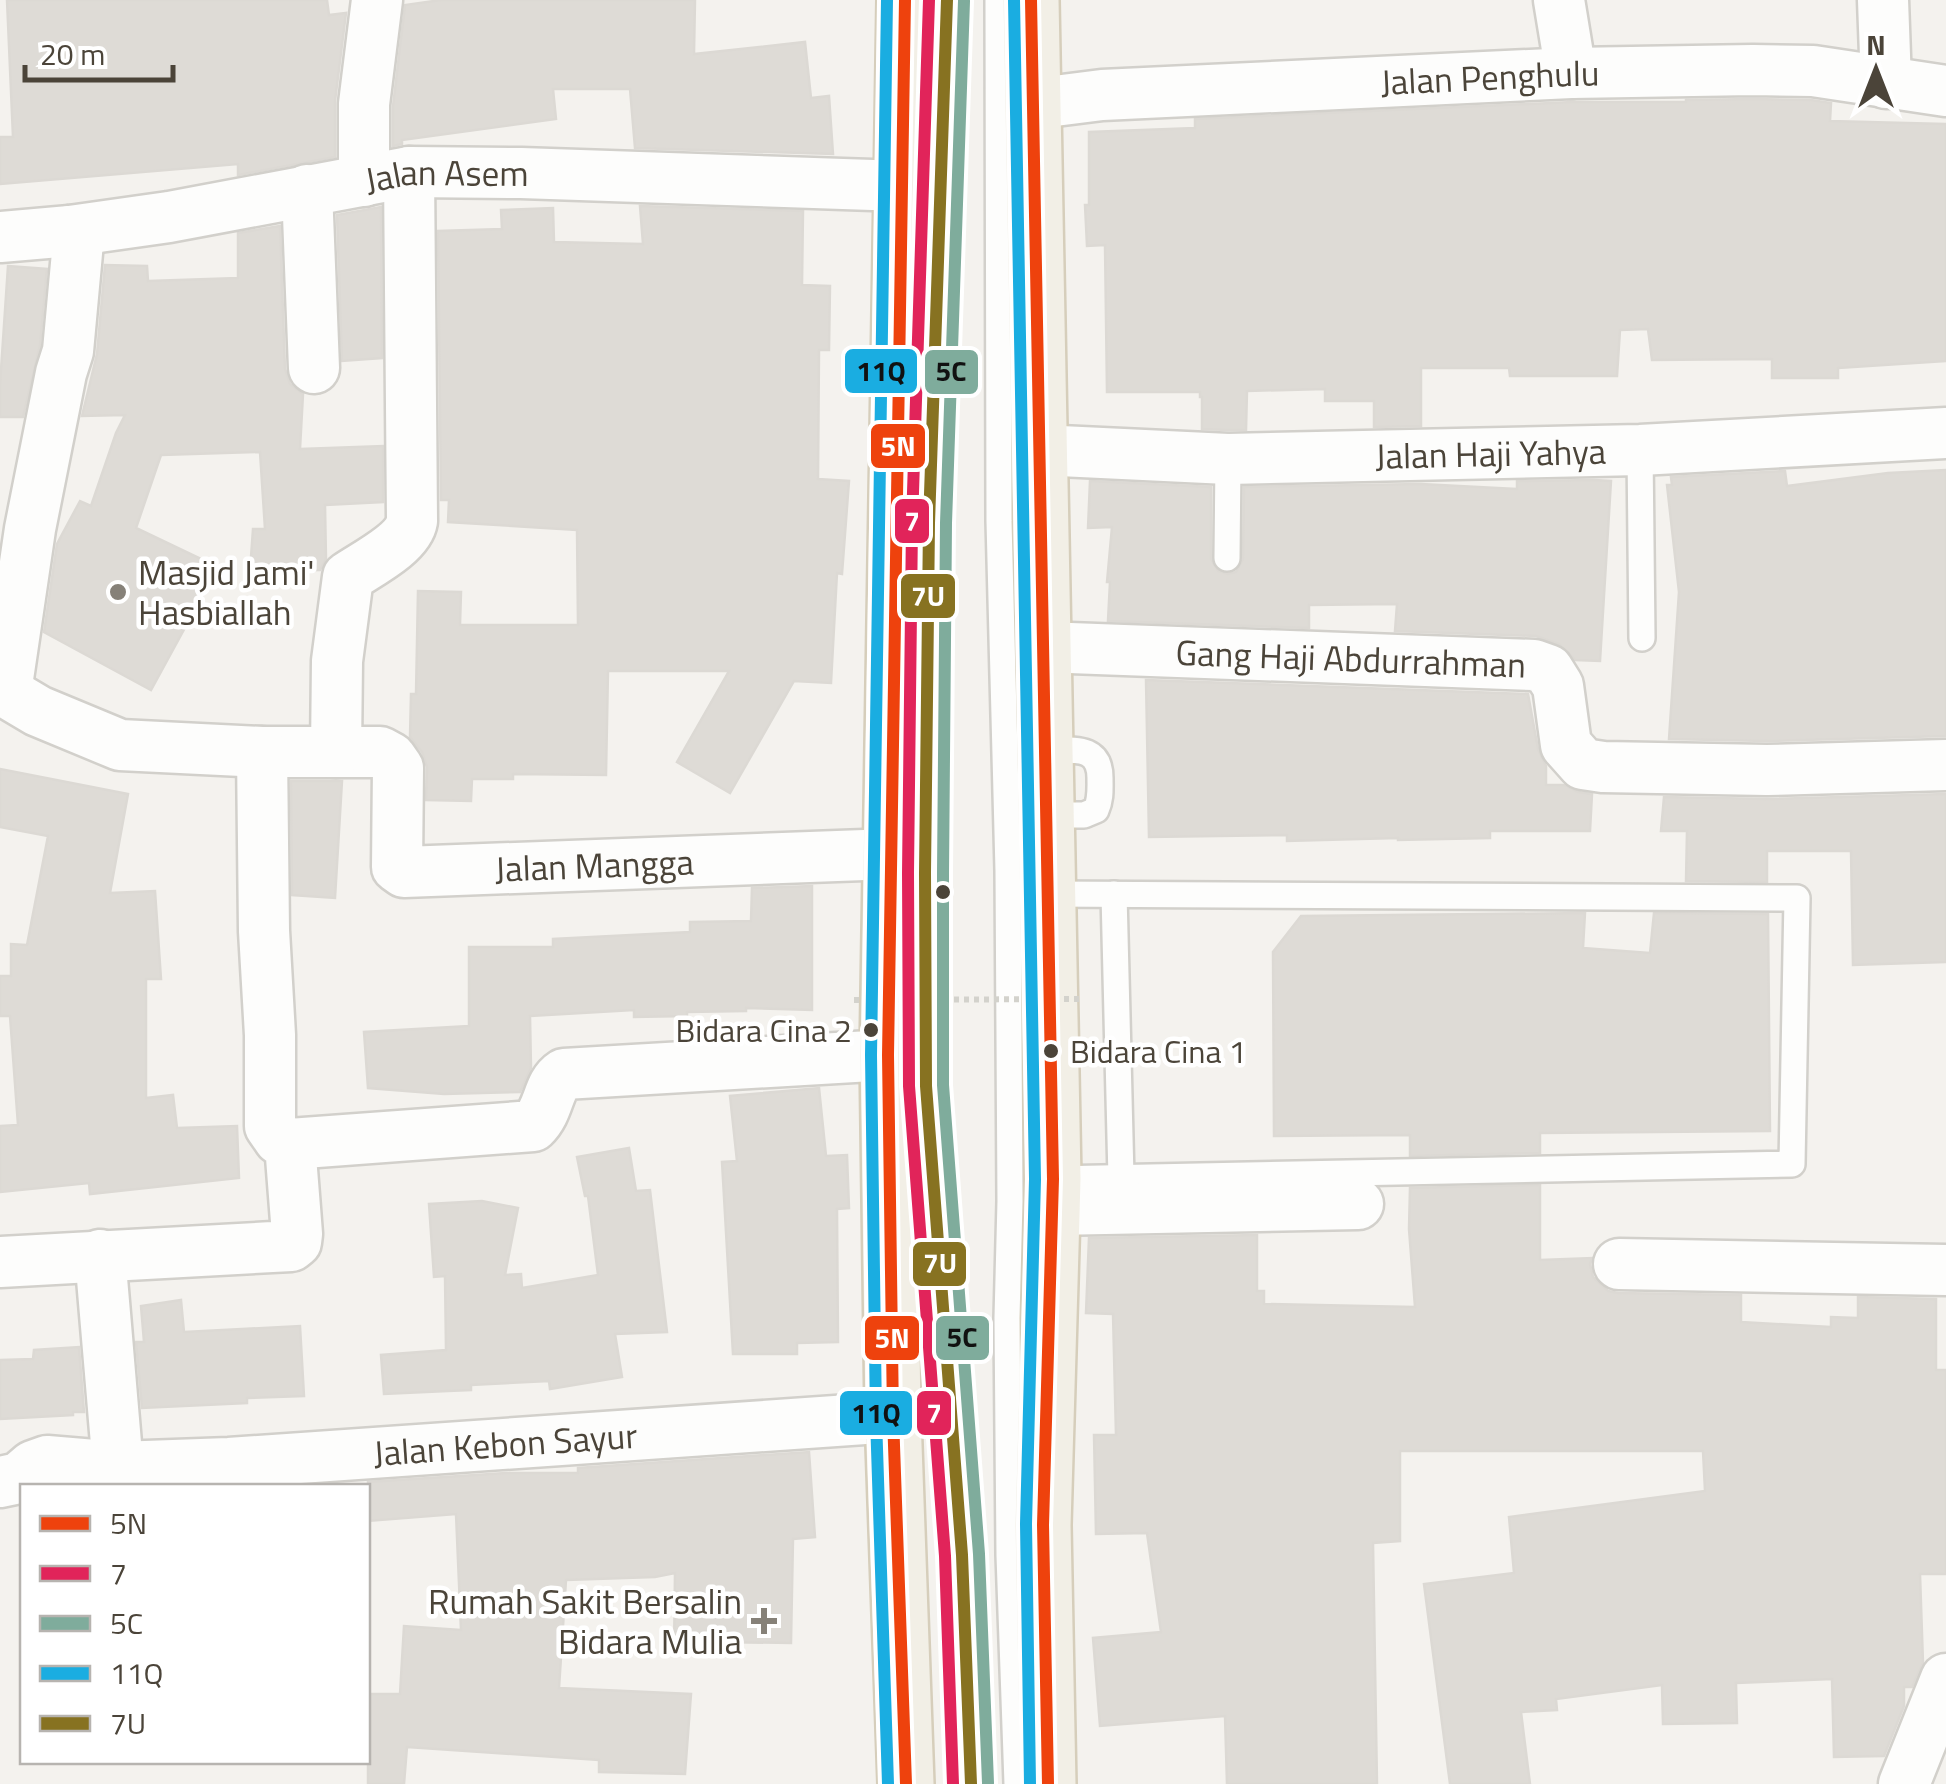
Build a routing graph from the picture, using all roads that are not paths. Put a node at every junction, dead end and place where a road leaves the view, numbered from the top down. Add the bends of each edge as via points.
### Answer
1 (378, 0) edge
2 (906, 0) edge
3 (947, 0) edge
4 (998, 0) edge
5 (1031, 0) edge
6 (1559, 0) edge
7 (1882, 0) edge
8 (1570, 73) junction
9 (1886, 83) junction
10 (1946, 92) edge
11 (1031, 104) junction
12 (386, 177) junction
13 (902, 186) junction
14 (307, 190) junction
15 (70, 231) junction
16 (0, 237) edge
17 (314, 368) dead end
18 (1946, 433) edge
19 (1039, 450) junction
20 (1640, 450) junction
21 (1228, 459) junction
22 (1227, 558) dead end
23 (1642, 638) dead end
24 (1043, 646) junction
25 (3, 691) edge
26 (262, 752) junction
27 (336, 752) junction
28 (1946, 765) edge
29 (892, 854) junction
30 (1047, 894) junction
31 (1114, 894) junction
32 (888, 1055) junction
33 (290, 1144) junction
34 (1121, 1178) junction
35 (1053, 1195) junction
36 (1358, 1204) dead end
37 (100, 1255) junction
38 (0, 1262) edge
39 (1619, 1264) dead end
40 (1946, 1270) edge
41 (893, 1417) junction
42 (118, 1467) junction
43 (230, 1475) edge
44 (0, 1482) edge
45 (1946, 1678) edge
46 (906, 1784) edge
47 (970, 1784) edge
48 (1017, 1784) edge
49 (1048, 1784) edge
50 (1904, 1784) edge

1 - 12 street via 364,104
2 - 13 main road
3 - 47 lane via 930,523 926,1086 962,1556
4 - 48 lane via 1009,1555
5 - 11 main road
6 - 8 street
7 - 9 street
8 - 9 street, Jalan Penghulu via 1813,71
8 - 11 street, Jalan Penghulu
9 - 10 street, Jalan Penghulu
11 - 19 main road
12 - 13 street, Jalan Asem via 521,173
12 - 14 street, Jalan Asem
12 - 27 street via 412,521 393,547 348,577 337,660
13 - 29 main road
14 - 15 street, Jalan Asem
14 - 17 street
15 - 16 street, Jalan Asem
15 - 25 street via 78,242 68,351
18 - 20 street, Jalan Haji Yahya
19 - 21 street, Jalan Haji Yahya
19 - 24 main road
20 - 21 street, Jalan Haji Yahya
20 - 23 lane
21 - 22 lane
24 - 28 street, Gang Haji Abdurrahman via 1534,665 1548,670 1558,686 1566,745 1583,764 1604,767
24 - 30 main road
25 - 26 street via 120,745
26 - 27 street
26 - 33 street via 270,1126
27 - 29 street, Jalan Mangga via 380,752 398,768 397,867 404,872
29 - 32 main road
30 - 31 lane
30 - 35 main road
31 - 34 lane
31 - 34 lane via 1797,898 1792,1164
32 - 33 street via 564,1074 533,1126
32 - 41 main road
33 - 37 street via 298,1234 291,1246
34 - 35 lane
35 - 36 street
35 - 49 main road via 1043,1525
37 - 38 street
37 - 42 street
39 - 40 street
41 - 43 street, Jalan Kebon Sayur
41 - 46 main road
42 - 43 street, Jalan Kebon Sayur
42 - 44 street, Jalan Kebon Sayur via 47,1461
45 - 50 street

